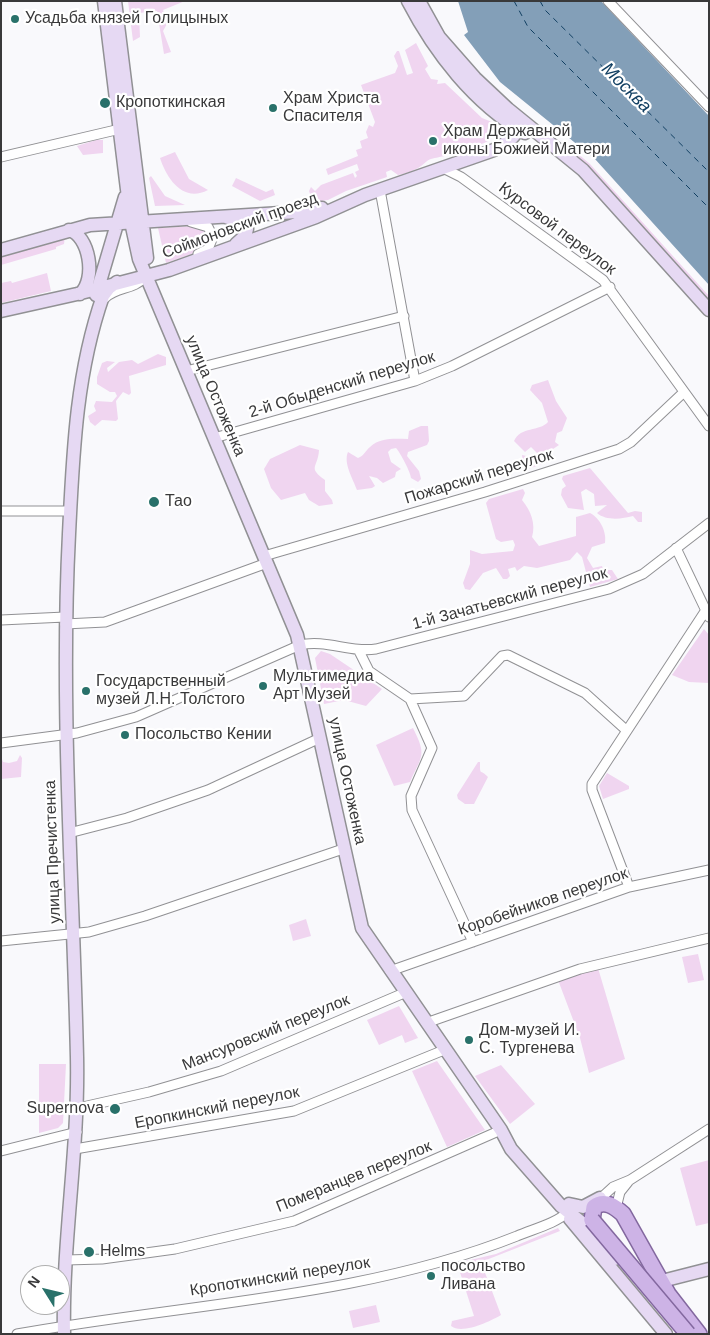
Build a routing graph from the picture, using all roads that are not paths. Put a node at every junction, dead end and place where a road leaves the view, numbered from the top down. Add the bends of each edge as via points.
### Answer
1 (104, 1) edge
2 (115, 1) edge
3 (408, 1) edge
4 (419, 1) edge
5 (608, 1) edge
6 (707, 102) edge
7 (522, 126) junction
8 (120, 129) junction
9 (1, 157) edge
10 (443, 168) junction
11 (126, 184) junction
12 (380, 190) junction
13 (344, 203) junction
14 (218, 217) junction
15 (186, 220) junction
16 (136, 222) junction
17 (118, 223) junction
18 (69, 230) junction
19 (232, 247) junction
20 (1, 250) edge
21 (147, 276) junction
22 (117, 282) junction
23 (610, 287) junction
24 (97, 288) junction
25 (74, 295) junction
26 (96, 308) junction
27 (709, 310) edge
28 (1, 311) edge
29 (404, 316) junction
30 (186, 371) junction
31 (415, 381) junction
32 (684, 392) junction
33 (709, 426) edge
34 (214, 438) junction
35 (1, 511) edge
36 (70, 511) junction
37 (709, 523) edge
38 (676, 548) junction
39 (266, 560) junction
40 (707, 613) edge
41 (1, 620) edge
42 (65, 620) junction
43 (300, 645) junction
44 (359, 651) junction
45 (410, 699) junction
46 (626, 730) junction
47 (65, 734) junction
48 (320, 738) junction
49 (1, 744) edge
50 (69, 833) junction
51 (343, 849) junction
52 (709, 870) edge
53 (629, 887) junction
54 (72, 935) junction
55 (709, 938) edge
56 (1, 942) edge
57 (474, 942) junction
58 (390, 971) junction
59 (404, 993) junction
60 (426, 1023) junction
61 (444, 1050) junction
62 (78, 1108) junction
63 (709, 1129) edge
64 (501, 1130) junction
65 (76, 1132) junction
66 (75, 1149) junction
67 (1, 1151) edge
68 (630, 1180) junction
69 (601, 1198) junction
70 (568, 1208) junction
71 (619, 1208) junction
72 (589, 1223) junction
73 (66, 1260) junction
74 (709, 1269) edge
75 (662, 1281) junction
76 (64, 1329) edge
77 (17, 1334) edge
78 (666, 1334) edge
79 (679, 1334) edge
80 (688, 1334) edge
81 (699, 1334) edge

1 - 8 main road
2 - 16 main road
3 - 7 main road via 452,69 490,107
4 - 7 main road via 440,37 460,62
5 - 6 street
7 - 10 main road, Соймоновский проезд via 510,140 494,150
7 - 27 main road via 583,170
8 - 9 street
8 - 11 main road
10 - 12 main road, Соймоновский проезд
10 - 23 street, Курсовой переулок via 461,177
11 - 16 main road
11 - 17 main road, улица Пречистенка
12 - 13 main road, Соймоновский проезд
12 - 29 street
13 - 14 main road, Соймоновский проезд via 297,212
13 - 19 main road, Соймоновский проезд via 316,217
14 - 15 main road, Соймоновский проезд
14 - 19 main road via 238,220 246,226 245,236
15 - 16 main road, Соймоновский проезд
15 - 21 street via 208,228 213,237 211,245 204,252 155,269
16 - 17 main road, Соймоновский проезд
16 - 21 main road, улица Остоженка via 148,263
17 - 18 main road, Соймоновский проезд
17 - 24 main road, улица Пречистенка
18 - 20 main road, Соймоновский проезд
18 - 25 main road via 81,237 90,271 89,281
19 - 21 main road, Соймоновский проезд
21 - 22 main road, Соймоновский проезд
21 - 26 street via 134,287 112,293
21 - 30 main road, улица Остоженка
22 - 24 main road, Соймоновский проезд
22 - 26 main road, улица Пречистенка via 106,291
23 - 31 street, 2-й Обыденский переулок via 452,366
23 - 32 street, Курсовой переулок
24 - 25 main road, Соймоновский проезд
24 - 26 main road, улица Пречистенка
25 - 26 main road via 85,298
25 - 28 main road, Соймоновский проезд
26 - 36 main road, улица Пречистенка via 84,340
29 - 30 street
29 - 31 street
30 - 34 main road, улица Остоженка
31 - 34 street, 2-й Обыденский переулок
32 - 33 street, Курсовой переулок
32 - 39 street, Пожарский переулок via 619,450
34 - 39 main road, улица Остоженка
35 - 36 street
36 - 42 main road, улица Пречистенка
37 - 38 street, 1-й Зачатьевский переулок
38 - 40 street
38 - 44 street, 1-й Зачатьевский переулок via 633,580 609,589
39 - 42 street, Пожарский переулок via 105,622
39 - 43 main road, улица Остоженка
40 - 46 street
41 - 42 street, Пожарский переулок
42 - 47 main road, улица Пречистенка
43 - 44 street, 1-й Зачатьевский переулок via 321,643
43 - 47 street via 142,715 85,732
43 - 48 main road, улица Остоженка
44 - 45 street via 369,671
45 - 46 street via 464,696 502,656 508,655 585,693
45 - 57 street via 432,748 411,796 411,808
46 - 53 street via 592,788
47 - 49 street
47 - 50 main road, улица Пречистенка
48 - 50 street via 208,790 127,818
48 - 51 main road, улица Остоженка
50 - 54 main road, улица Пречистенка
51 - 54 street via 136,919
51 - 58 main road, улица Остоженка via 362,928
52 - 53 street, Коробейников переулок
53 - 57 street, Коробейников переулок
54 - 56 street
54 - 62 main road, улица Пречистенка
55 - 60 street via 580,969
57 - 58 street, Коробейников переулок
58 - 59 main road, улица Остоженка
59 - 60 main road, улица Остоженка
59 - 62 street, Мансуровский переулок via 209,1075
60 - 61 main road, улица Остоженка
61 - 64 main road, улица Остоженка
61 - 66 street, Еропкинский переулок via 288,1113
62 - 65 main road, улица Пречистенка
63 - 68 street
64 - 70 main road, улица Остоженка via 512,1149
64 - 73 street, Померанцев переулок via 294,1221 175,1249 102,1259
65 - 66 main road, улица Пречистенка
65 - 67 street
66 - 73 main road, улица Пречистенка
68 - 69 street
68 - 71 street via 620,1192
69 - 70 main road via 583,1207
69 - 71 main road
70 - 72 main road, улица Остоженка
70 - 76 street, Кропоткинский переулок via 557,1219 495,1244 376,1277 308,1291
70 - 78 main road via 578,1229
71 - 72 main road via 598,1204
71 - 75 main road
72 - 79 main road, улица Остоженка
72 - 80 main road, bridge
73 - 76 main road, улица Пречистенка
74 - 75 main road
75 - 81 main road via 675,1304
76 - 77 street, Кропоткинский переулок

